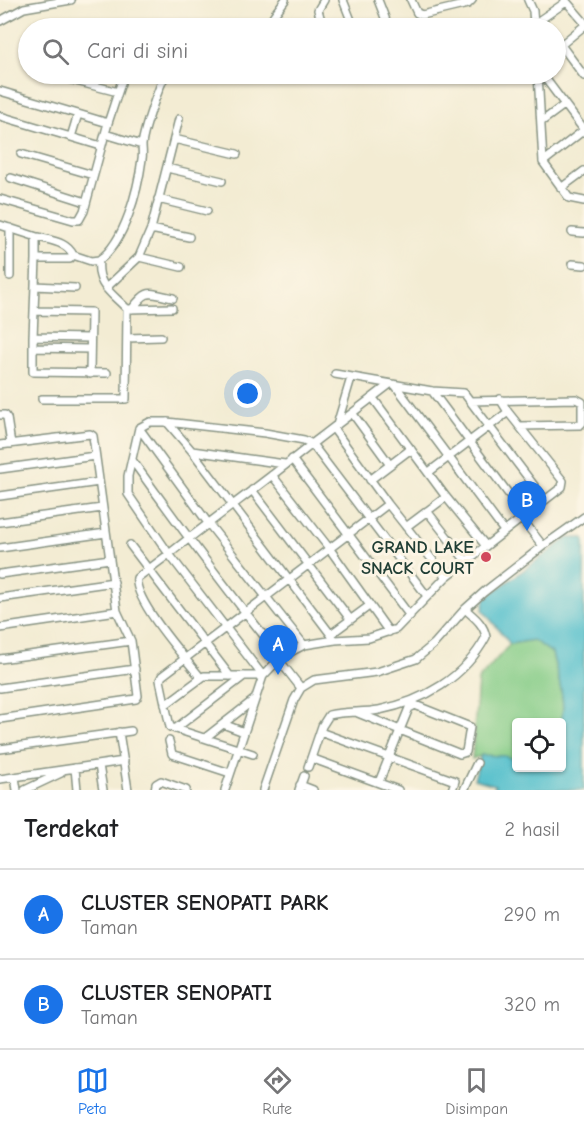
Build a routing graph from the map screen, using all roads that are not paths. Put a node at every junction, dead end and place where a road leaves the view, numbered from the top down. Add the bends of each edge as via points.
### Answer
1 (70, 0) edge
2 (285, 0) edge
3 (324, 0) edge
4 (343, 0) edge
5 (378, 0) edge
6 (411, 0) edge
7 (472, 0) edge
8 (528, 0) edge
9 (565, 1) edge
10 (272, 18) edge
11 (320, 18) edge
12 (350, 18) edge
13 (385, 18) edge
14 (534, 18) edge
15 (545, 18) edge
16 (0, 21) edge
17 (584, 24) edge
18 (566, 40) edge
19 (566, 56) edge
20 (584, 76) edge
21 (87, 84) edge
22 (121, 84) edge
23 (161, 84) edge
24 (540, 84) edge
25 (548, 84) edge
26 (0, 91) edge
27 (118, 92) junction
28 (564, 105) junction
29 (78, 114) junction
30 (0, 116) edge
31 (179, 119) dead end
32 (541, 122) junction
33 (108, 123) junction
34 (584, 130) edge
35 (105, 134) junction
36 (71, 137) junction
37 (174, 139) junction
38 (142, 145) junction
39 (101, 146) junction
40 (21, 154) dead end
41 (237, 154) dead end
42 (543, 162) junction
43 (167, 168) junction
44 (584, 171) edge
45 (93, 175) junction
46 (11, 178) dead end
47 (222, 181) dead end
48 (561, 188) junction
49 (0, 198) edge
50 (158, 199) junction
51 (584, 201) edge
52 (86, 202) junction
53 (207, 210) dead end
54 (0, 225) edge
55 (10, 228) junction
56 (151, 229) junction
57 (572, 232) dead end
58 (584, 233) edge
59 (38, 237) junction
60 (189, 237) dead end
61 (73, 255) junction
62 (139, 257) junction
63 (36, 258) junction
64 (99, 260) junction
65 (572, 264) dead end
66 (584, 265) edge
67 (181, 267) dead end
68 (10, 276) dead end
69 (35, 286) junction
70 (75, 288) dead end
71 (106, 288) junction
72 (173, 298) dead end
73 (172, 308) dead end
74 (129, 309) junction
75 (34, 311) junction
76 (33, 337) junction
77 (161, 337) dead end
78 (90, 338) junction
79 (127, 338) junction
80 (33, 348) junction
81 (90, 349) junction
82 (107, 373) dead end
83 (90, 374) junction
84 (335, 375) dead end
85 (351, 378) junction
86 (392, 385) junction
87 (432, 390) junction
88 (373, 398) junction
89 (42, 399) dead end
90 (500, 399) junction
91 (470, 401) junction
92 (508, 412) junction
93 (353, 414) junction
94 (0, 415) edge
95 (167, 422) junction
96 (519, 426) junction
97 (335, 427) junction
98 (488, 427) junction
99 (139, 428) junction
100 (469, 442) junction
101 (11, 444) junction
102 (312, 444) junction
103 (0, 445) edge
104 (411, 449) junction
105 (192, 451) junction
106 (95, 456) junction
107 (449, 458) junction
108 (132, 460) junction
109 (288, 462) junction
110 (390, 465) junction
111 (0, 470) edge
112 (429, 472) junction
113 (272, 475) junction
114 (370, 480) junction
115 (99, 482) junction
116 (252, 490) junction
117 (0, 496) edge
118 (446, 496) junction
119 (545, 500) junction
120 (388, 504) junction
121 (232, 505) junction
122 (102, 508) junction
123 (427, 511) junction
124 (523, 517) junction
125 (584, 517) edge
126 (368, 519) junction
127 (0, 522) edge
128 (208, 523) junction
129 (406, 527) junction
130 (504, 531) junction
131 (106, 533) junction
132 (348, 535) junction
133 (188, 538) junction
134 (130, 545) dead end
135 (486, 546) junction
136 (543, 546) junction
137 (0, 548) edge
138 (329, 548) junction
139 (169, 554) junction
140 (110, 559) junction
141 (466, 561) junction
142 (308, 562) junction
143 (149, 569) junction
144 (0, 574) edge
145 (446, 577) junction
146 (288, 579) junction
147 (114, 582) junction
148 (427, 596) junction
149 (265, 597) junction
150 (0, 598) edge
151 (369, 606) junction
152 (465, 609) junction
153 (117, 611) junction
154 (244, 612) junction
155 (410, 616) junction
156 (350, 619) junction
157 (226, 627) junction
158 (0, 628) edge
159 (389, 632) junction
160 (333, 637) junction
161 (130, 640) junction
162 (206, 643) junction
163 (304, 645) junction
164 (186, 658) junction
165 (280, 658) junction
166 (0, 659) edge
167 (135, 669) junction
168 (230, 676) junction
169 (244, 676) junction
170 (263, 676) junction
171 (201, 678) junction
172 (0, 688) edge
173 (301, 688) junction
174 (256, 698) junction
175 (414, 703) junction
176 (165, 705) junction
177 (357, 712) junction
178 (0, 719) edge
179 (223, 724) junction
180 (174, 729) junction
181 (400, 730) junction
182 (130, 731) dead end
183 (119, 732) junction
184 (244, 732) junction
185 (320, 732) junction
186 (206, 738) junction
187 (170, 741) dead end
188 (0, 749) edge
189 (239, 749) junction
190 (253, 754) dead end
191 (389, 757) junction
192 (311, 758) junction
193 (124, 761) junction
194 (477, 763) dead end
195 (99, 765) junction
196 (308, 767) dead end
197 (71, 769) junction
198 (230, 773) junction
199 (304, 776) dead end
200 (15, 777) junction
201 (0, 779) edge
202 (379, 782) junction
203 (299, 788) edge
204 (17, 790) edge
205 (25, 790) edge
206 (77, 790) edge
207 (103, 790) edge
208 (128, 790) edge
209 (155, 790) edge
210 (186, 790) edge
211 (225, 790) edge
212 (263, 790) edge
213 (313, 790) edge
214 (398, 790) edge
215 (452, 790) edge
216 (464, 790) edge

1 - 16 street via 24,8
2 - 10 street
3 - 11 street via 318,10
4 - 12 street
5 - 13 street
6 - 7 street via 417,14 422,15
8 - 14 street
9 - 15 street
9 - 17 street
17 - 18 street
19 - 20 street
21 - 27 street
22 - 27 street
23 - 38 street
24 - 32 street
25 - 28 street
26 - 29 street
27 - 33 street
28 - 32 street
28 - 34 street
29 - 33 street
29 - 36 street
30 - 36 street
31 - 37 street
32 - 42 street
33 - 35 street
34 - 42 street
35 - 38 street
35 - 39 street
36 - 39 street
37 - 41 street
37 - 43 street
38 - 64 street via 143,157 127,218 114,246
39 - 45 street
40 - 45 street
42 - 48 street
43 - 47 street
43 - 50 street
44 - 48 street
45 - 52 street
46 - 52 street
48 - 51 street via 570,199
49 - 52 street via 76,220
50 - 53 street
50 - 56 street
54 - 55 street
55 - 59 street
55 - 68 street
56 - 60 street
56 - 62 street
57 - 58 street
59 - 61 street via 69,247
59 - 63 street
61 - 63 street
61 - 64 street
62 - 67 street
62 - 71 street
63 - 69 street
64 - 71 street via 98,273
65 - 66 street
69 - 70 street
69 - 75 street
71 - 74 street
72 - 74 street via 147,293
73 - 74 street
74 - 79 street
75 - 76 street
75 - 78 street via 91,312
76 - 78 street
76 - 80 street
77 - 79 street
78 - 81 street
79 - 89 street via 126,399
80 - 81 street
80 - 83 street via 33,372
81 - 83 street
82 - 83 street
84 - 85 street
85 - 86 street
85 - 97 street
86 - 87 street
86 - 88 street
86 - 107 street
87 - 91 street via 464,393
87 - 100 street
88 - 93 street
88 - 104 street
90 - 91 street
90 - 92 street
90 - 96 street via 582,402 580,425
91 - 98 street
92 - 96 street
92 - 98 street
93 - 97 street
93 - 110 street
94 - 101 street via 7,418
95 - 99 street via 150,422
95 - 102 street via 265,433
95 - 105 street
96 - 119 street via 564,483
97 - 102 street
97 - 114 street
98 - 100 street
98 - 119 street
99 - 108 street
99 - 128 street
100 - 107 street
100 - 124 street
101 - 103 street
101 - 106 street via 90,434
102 - 109 street
102 - 126 street
104 - 110 street
104 - 112 street
105 - 109 street
105 - 121 street
106 - 111 street
106 - 115 street
107 - 112 street
107 - 130 street
108 - 133 street
108 - 139 street via 129,498
109 - 113 street
109 - 132 street
110 - 114 street
112 - 118 street
113 - 116 street
113 - 138 street
114 - 120 street
115 - 117 street
115 - 122 street
116 - 121 street
116 - 142 street
118 - 123 street
118 - 135 street
119 - 124 street
120 - 126 street
120 - 129 street
121 - 128 street
121 - 146 street
122 - 127 street
122 - 131 street
123 - 129 street
123 - 141 street
124 - 130 street
124 - 136 street
125 - 136 street
126 - 132 street
126 - 148 street
128 - 133 street
128 - 149 street
129 - 145 street
130 - 135 street
131 - 137 street
131 - 140 street
132 - 138 street
132 - 155 street
133 - 139 street
133 - 154 street
134 - 143 street
135 - 141 street
136 - 152 street
138 - 142 street
138 - 151 street
139 - 143 street
139 - 157 street
140 - 144 street
140 - 147 street
141 - 145 street
142 - 146 street
142 - 156 street
143 - 162 street
143 - 164 street via 136,580 142,600
145 - 148 street
146 - 149 street
146 - 160 street
147 - 150 street
147 - 153 street
148 - 155 street
149 - 154 street
149 - 163 street
151 - 156 street
151 - 159 street
152 - 173 street via 434,644 411,662 377,672 314,680
152 - 175 street via 483,627 485,639 457,674
153 - 158 street
153 - 161 street
154 - 157 street
154 - 165 street
155 - 159 street
156 - 160 street
157 - 162 street
157 - 170 street
159 - 160 street via 369,638
160 - 163 street
161 - 166 street
161 - 167 street
162 - 164 street
162 - 168 street
163 - 165 street
164 - 171 street
164 - 176 street via 161,678
165 - 170 street
165 - 173 street
167 - 172 street
167 - 178 street via 136,699
168 - 169 street
168 - 171 street
169 - 170 street
169 - 180 street
170 - 174 street
171 - 176 street
173 - 212 street
174 - 179 street
174 - 184 street
175 - 177 street
175 - 181 street via 408,708
175 - 181 street via 470,727 466,752 460,754
176 - 180 street via 169,725
177 - 181 street
177 - 185 street via 329,715
179 - 184 street
179 - 186 street
180 - 186 street
181 - 191 street
182 - 183 street
183 - 188 street
183 - 193 street
184 - 189 street
185 - 191 street
185 - 192 street
186 - 189 street
187 - 198 street via 172,754
189 - 190 street
189 - 198 street
191 - 202 street
191 - 215 street via 455,782
192 - 196 street
192 - 202 street
193 - 195 street
193 - 208 street
194 - 216 street
195 - 197 street
195 - 207 street
197 - 200 street
197 - 205 street
197 - 206 street
198 - 211 street
199 - 203 street
200 - 201 street
200 - 204 street
202 - 214 street
203 - 213 street
209 - 210 street via 156,783 161,781

